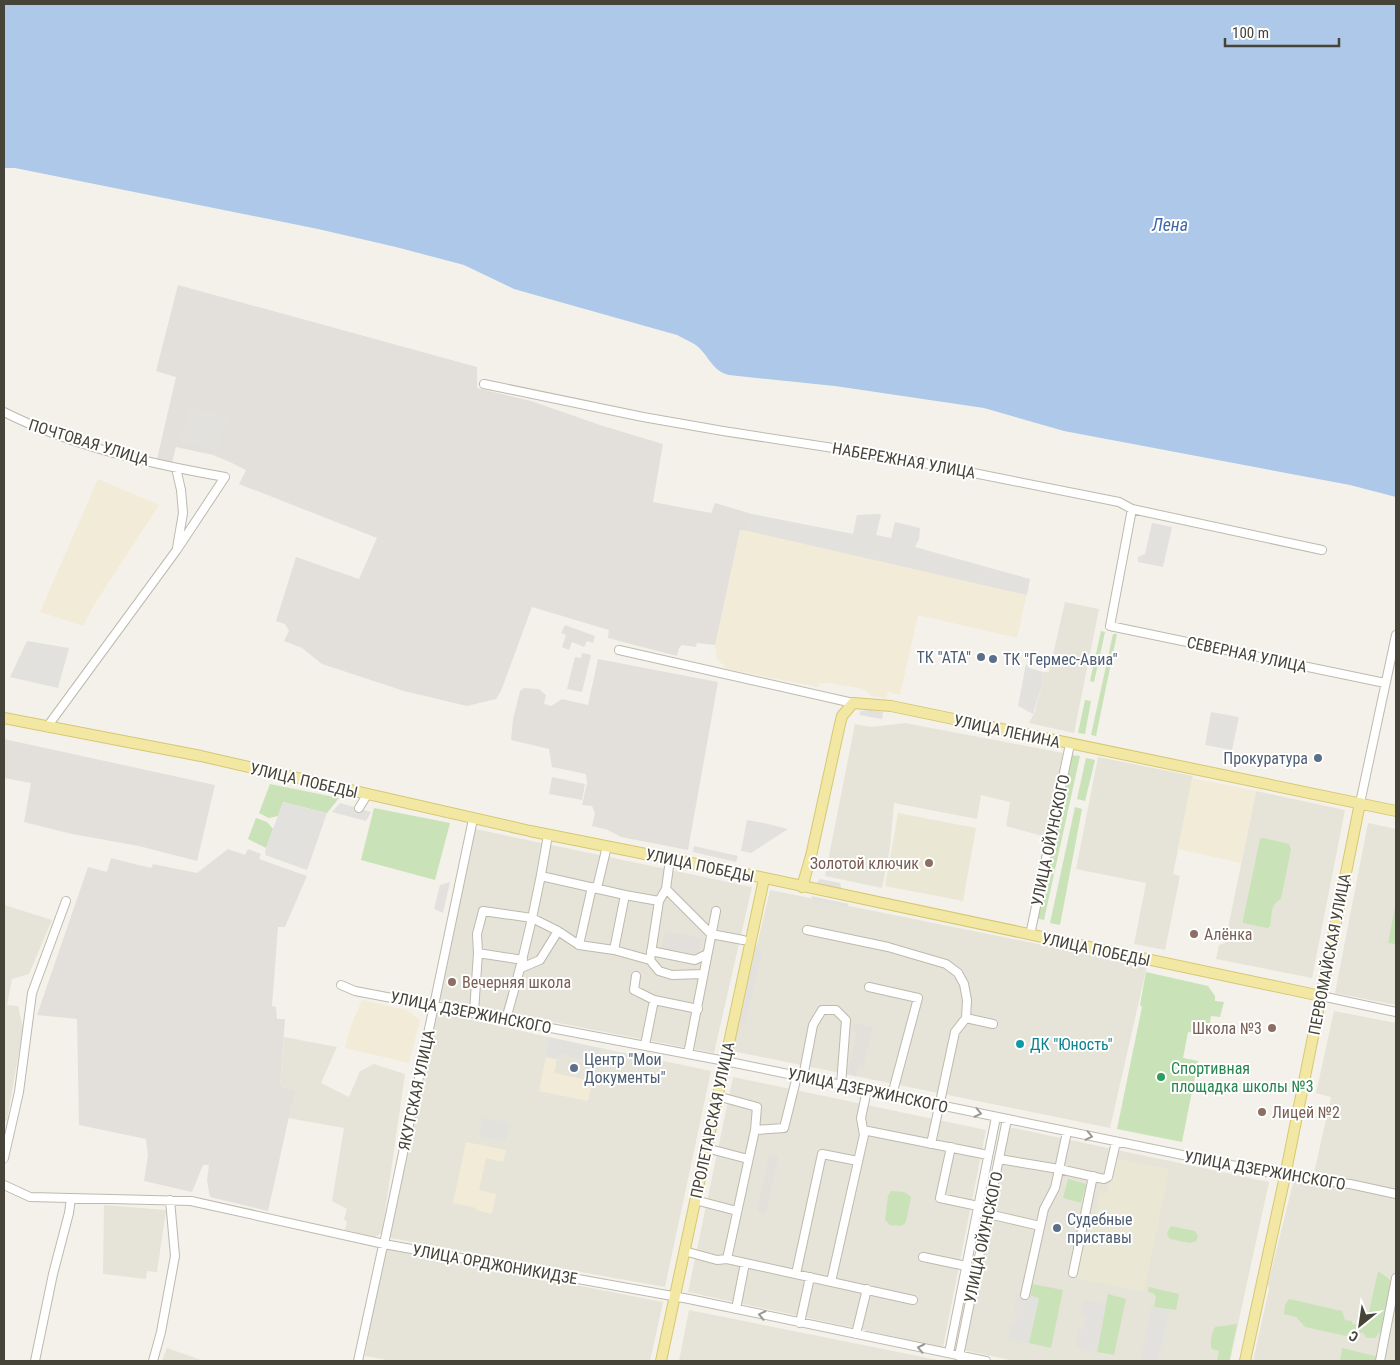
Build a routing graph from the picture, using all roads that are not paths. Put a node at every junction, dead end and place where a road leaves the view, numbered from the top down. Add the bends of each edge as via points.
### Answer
1 (484, 384) dead end
2 (4, 412) edge
3 (176, 468) junction
4 (1132, 509) junction
5 (1322, 550) dead end
6 (176, 551) junction
7 (1396, 634) edge
8 (619, 650) dead end
9 (1385, 683) junction
10 (853, 703) junction
11 (4, 718) edge
12 (47, 728) junction
13 (1070, 744) junction
14 (367, 795) junction
15 (1360, 803) junction
16 (359, 808) dead end
17 (1396, 811) edge
18 (472, 819) junction
19 (548, 835) junction
20 (607, 846) junction
21 (670, 859) junction
22 (541, 876) junction
23 (764, 878) junction
24 (802, 886) junction
25 (594, 888) junction
26 (666, 888) junction
27 (625, 895) junction
28 (66, 900) dead end
29 (659, 901) junction
30 (716, 911) dead end
31 (532, 918) junction
32 (558, 930) junction
33 (807, 930) dead end
34 (711, 934) junction
35 (1030, 935) junction
36 (743, 940) dead end
37 (579, 945) junction
38 (614, 950) junction
39 (652, 951) junction
40 (478, 953) junction
41 (707, 954) junction
42 (650, 960) junction
43 (522, 964) junction
44 (703, 974) junction
45 (636, 976) dead end
46 (341, 985) dead end
47 (869, 987) dead end
48 (1321, 996) junction
49 (654, 1000) junction
50 (435, 1005) junction
51 (698, 1009) junction
52 (474, 1012) junction
53 (1396, 1012) edge
54 (966, 1018) junction
55 (506, 1019) junction
56 (993, 1024) dead end
57 (645, 1045) junction
58 (688, 1054) junction
59 (725, 1061) junction
60 (800, 1076) junction
61 (841, 1085) junction
62 (867, 1090) junction
63 (892, 1095) junction
64 (717, 1096) junction
65 (938, 1105) junction
66 (996, 1117) junction
67 (1007, 1119) junction
68 (755, 1130) junction
69 (863, 1130) junction
70 (1067, 1132) junction
71 (1116, 1142) junction
72 (931, 1144) junction
73 (951, 1147) junction
74 (706, 1148) junction
75 (988, 1155) junction
76 (4, 1158) edge
77 (748, 1159) junction
78 (999, 1159) junction
79 (858, 1161) junction
80 (1059, 1169) junction
81 (1093, 1176) junction
82 (1285, 1176) junction
83 (4, 1185) edge
84 (1396, 1194) edge
85 (71, 1198) junction
86 (170, 1200) junction
87 (695, 1200) junction
88 (977, 1209) junction
89 (736, 1211) junction
90 (988, 1214) junction
91 (1040, 1226) junction
92 (384, 1244) junction
93 (684, 1251) junction
94 (923, 1257) dead end
95 (726, 1259) junction
96 (745, 1263) junction
97 (966, 1266) junction
98 (1073, 1273) dead end
99 (796, 1274) junction
100 (810, 1277) junction
101 (1396, 1278) edge
102 (831, 1282) junction
103 (867, 1289) junction
104 (1025, 1295) dead end
105 (674, 1297) junction
106 (913, 1300) dead end
107 (736, 1309) junction
108 (800, 1323) junction
109 (856, 1334) junction
110 (949, 1354) junction
111 (959, 1356) junction
112 (35, 1361) edge
113 (153, 1361) edge
114 (358, 1361) edge
115 (661, 1361) edge
116 (986, 1361) edge
117 (1245, 1361) edge
118 (1380, 1361) edge

1 - 4 street, НАБЕРЕЖНАЯ УЛИЦА via 652,419 968,471 1120,502
2 - 3 street, ПОЧТОВАЯ УЛИЦА via 71,440
3 - 6 street via 183,512
3 - 6 street, ПОЧТОВАЯ УЛИЦА via 225,477
4 - 5 street, НАБЕРЕЖНАЯ УЛИЦА
4 - 9 street, СЕВЕРНАЯ УЛИЦА via 1110,626
6 - 12 street
7 - 9 street, ПЕРВОМАЙСКАЯ УЛИЦА
8 - 10 street, УЛИЦА ЛЕНИНА
9 - 15 street, ПЕРВОМАЙСКАЯ УЛИЦА
10 - 13 main road, УЛИЦА ЛЕНИНА via 891,706
10 - 24 main road via 842,716
11 - 12 main road, УЛИЦА ПОБЕДЫ
12 - 14 main road, УЛИЦА ПОБЕДЫ via 201,756
13 - 15 main road, УЛИЦА ЛЕНИНА
13 - 35 street, УЛИЦА ОЙУНСКОГО
14 - 16 street
14 - 18 main road, УЛИЦА ПОБЕДЫ
15 - 17 main road, УЛИЦА ЛЕНИНА
15 - 48 main road, ПЕРВОМАЙСКАЯ УЛИЦА
18 - 19 main road, УЛИЦА ПОБЕДЫ
18 - 50 street, ЯКУТСКАЯ УЛИЦА
19 - 20 main road, УЛИЦА ПОБЕДЫ
19 - 22 street
20 - 21 main road, УЛИЦА ПОБЕДЫ
20 - 25 street
21 - 23 main road, УЛИЦА ПОБЕДЫ
21 - 26 street
22 - 25 street
22 - 31 street
23 - 24 main road, УЛИЦА ПОБЕДЫ
23 - 59 main road, ПРОЛЕТАРСКАЯ УЛИЦА
24 - 35 main road, УЛИЦА ПОБЕДЫ
25 - 27 street
25 - 37 street
26 - 29 street
26 - 34 street
27 - 29 street
27 - 38 street
28 - 76 street via 32,993 19,1092
29 - 39 street
30 - 34 street
31 - 32 street
31 - 40 street via 483,911 477,934
31 - 43 street
32 - 37 street
32 - 43 street via 540,960
33 - 54 street via 888,947 946,964 958,973 964,984
34 - 36 street
34 - 41 street
35 - 48 main road, УЛИЦА ПОБЕДЫ
37 - 38 street
38 - 42 street
39 - 41 street via 695,960
39 - 42 street
40 - 43 street
40 - 52 street
41 - 44 street
42 - 44 street via 659,970 672,976
43 - 55 street
44 - 51 street
45 - 49 street via 634,990
46 - 50 street, УЛИЦА ДЗЕРЖИНСКОГО
47 - 63 street via 918,998
48 - 53 street, УЛИЦА ПОБЕДЫ
48 - 82 main road, ПЕРВОМАЙСКАЯ УЛИЦА
49 - 51 street
49 - 57 street
50 - 52 street, УЛИЦА ДЗЕРЖИНСКОГО
50 - 92 street, ЯКУТСКАЯ УЛИЦА
51 - 58 street
52 - 55 street, УЛИЦА ДЗЕРЖИНСКОГО
54 - 56 street
54 - 65 street via 955,1032
55 - 57 street, УЛИЦА ДЗЕРЖИНСКОГО
57 - 58 street, УЛИЦА ДЗЕРЖИНСКОГО
58 - 59 street, УЛИЦА ДЗЕРЖИНСКОГО
59 - 60 street, УЛИЦА ДЗЕРЖИНСКОГО
59 - 64 main road, ПРОЛЕТАРСКАЯ УЛИЦА
60 - 61 street, УЛИЦА ДЗЕРЖИНСКОГО
60 - 61 street via 813,1025 822,1010 836,1010 846,1020
60 - 68 street via 784,1128
61 - 62 street, УЛИЦА ДЗЕРЖИНСКОГО
62 - 63 street, УЛИЦА ДЗЕРЖИНСКОГО
62 - 69 street via 861,1118
63 - 65 street, УЛИЦА ДЗЕРЖИНСКОГО
64 - 68 street via 757,1107
64 - 74 main road, ПРОЛЕТАРСКАЯ УЛИЦА
65 -> 66 street, УЛИЦА ДЗЕРЖИНСКОГО
65 - 72 street
66 - 67 street, УЛИЦА ДЗЕРЖИНСКОГО
66 - 75 street, УЛИЦА ОЙУНСКОГО
67 - 70 street, УЛИЦА ДЗЕРЖИНСКОГО
67 - 78 street, УЛИЦА ОЙУНСКОГО
68 - 77 street
69 - 72 street
69 - 79 street
70 -> 71 street, УЛИЦА ДЗЕРЖИНСКОГО
70 - 80 street
71 - 81 street via 1108,1178
71 - 82 street, УЛИЦА ДЗЕРЖИНСКОГО
72 - 73 street
73 - 75 street
73 - 88 street via 940,1198
74 - 77 street
74 - 87 main road, ПРОЛЕТАРСКАЯ УЛИЦА
75 - 88 street, УЛИЦА ОЙУНСКОГО
77 - 89 street
78 - 80 street
78 - 90 street, УЛИЦА ОЙУНСКОГО
79 - 99 street via 822,1154
79 - 102 street
80 - 81 street
80 - 91 street
81 - 98 street
82 - 84 street, УЛИЦА ДЗЕРЖИНСКОГО via 1350,1184
82 - 117 main road, ПЕРВОМАЙСКАЯ УЛИЦА
83 - 85 street, УЛИЦА ОРДЖОНИКИДЗЕ via 30,1197
85 - 86 street, УЛИЦА ОРДЖОНИКИДЗЕ
85 - 112 street
86 - 92 street, УЛИЦА ОРДЖОНИКИДЗЕ via 191,1201
86 - 113 street via 175,1256
87 - 89 street
87 - 93 main road, ПРОЛЕТАРСКАЯ УЛИЦА
88 - 90 street
88 - 97 street, УЛИЦА ОЙУНСКОГО
89 - 95 street
90 - 91 street
90 - 111 street, УЛИЦА ОЙУНСКОГО
91 - 104 street
92 - 105 street, УЛИЦА ОРДЖОНИКИДЗЕ
92 - 114 street, ЯКУТСКАЯ УЛИЦА
93 - 95 street via 717,1260
93 - 105 main road, ПРОЛЕТАРСКАЯ УЛИЦА
94 - 97 street
95 - 96 street
96 - 99 street
96 - 107 street
97 - 110 street, УЛИЦА ОЙУНСКОГО
99 - 100 street
100 - 102 street
100 - 108 street
101 - 118 street
102 - 103 street
103 - 106 street
103 - 109 street
105 - 107 street, УЛИЦА ОРДЖОНИКИДЗЕ
105 - 115 main road, ПРОЛЕТАРСКАЯ УЛИЦА
108 -> 107 street, УЛИЦА ОРДЖОНИКИДЗЕ
108 - 109 street, УЛИЦА ОРДЖОНИКИДЗЕ
110 -> 109 street, УЛИЦА ОРДЖОНИКИДЗЕ
110 - 111 street, УЛИЦА ОРДЖОНИКИДЗЕ
111 - 116 street, УЛИЦА ОРДЖОНИКИДЗЕ

